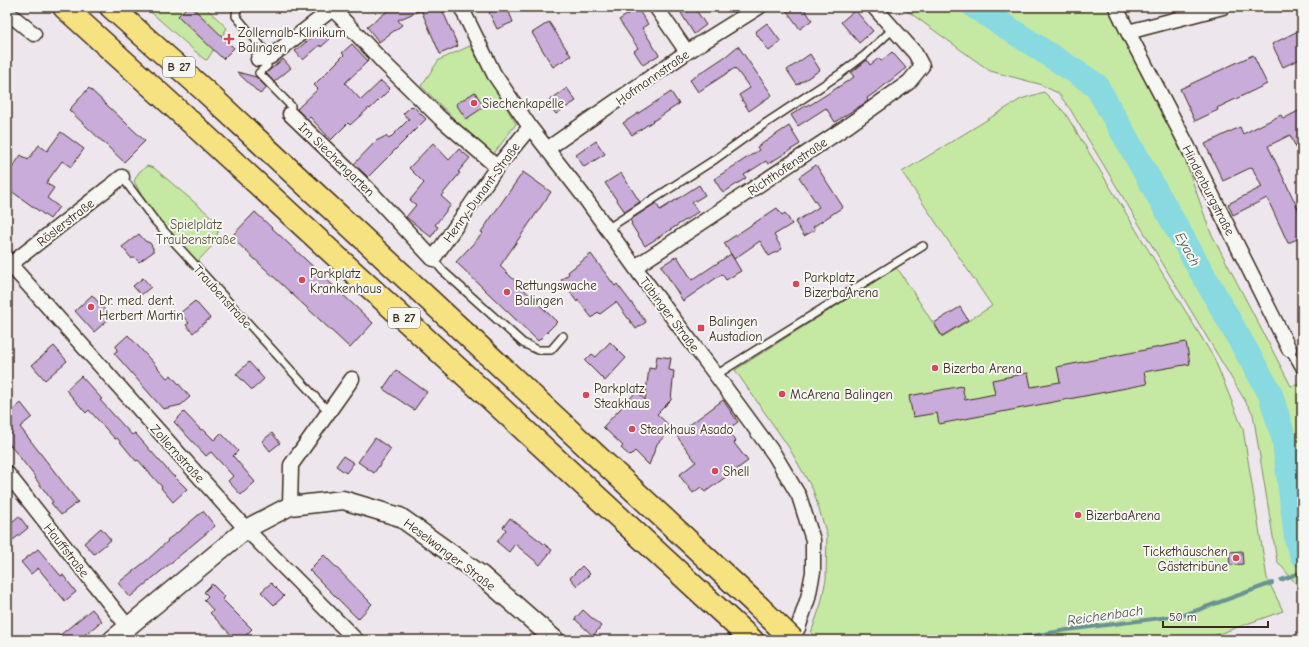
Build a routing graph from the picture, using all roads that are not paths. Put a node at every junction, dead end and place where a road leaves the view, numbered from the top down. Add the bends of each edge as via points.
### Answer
1 (64, 7) edge
2 (111, 7) edge
3 (237, 7) edge
4 (462, 7) edge
5 (656, 7) edge
6 (759, 7) edge
7 (874, 7) edge
8 (1116, 7) edge
9 (1223, 7) edge
10 (334, 8) edge
11 (7, 12) edge
12 (893, 29) junction
13 (1128, 32) junction
14 (34, 34) dead end
15 (687, 52) junction
16 (262, 58) junction
17 (290, 114) joint
18 (530, 127) junction
19 (547, 149) junction
20 (497, 167) junction
21 (122, 177) joint
22 (607, 229) junction
23 (923, 246) dead end
24 (433, 259) junction
25 (8, 265) edge
26 (635, 267) junction
27 (563, 336) dead end
28 (1289, 349) joint
29 (1302, 372) edge
30 (716, 375) junction
31 (352, 379) dead end
32 (328, 411) junction
33 (7, 473) edge
34 (290, 506) junction
35 (246, 529) junction
36 (128, 627) junction
37 (747, 635) edge
38 (112, 640) edge
39 (356, 640) edge
40 (555, 640) edge
41 (792, 640) edge

1 - 37 highway, B 27
2 - 41 highway, B 27, bridge via 204,90
3 - 16 lane via 236,16
4 - 18 street, Tübinger Straße via 494,74
5 - 15 street
6 - 15 street, Hofmannstraße
7 - 12 street
8 - 13 street, Hindenburgstraße
9 - 13 street
10 - 16 street
10 - 20 street via 384,63 440,118
11 - 14 street
12 - 22 lane via 840,74
12 - 26 street, Richthofenstraße via 915,53 922,66 909,82 846,127
13 - 28 street, Hindenburgstraße
15 - 19 street, Hofmannstraße
16 - 17 lane, Im Siechengarten via 266,66 259,73 291,106
17 - 24 street, Im Siechengarten via 368,189
18 - 19 street, Tübinger Straße
18 - 20 street, Henry-Dunant-Straße
19 - 22 street, Tübinger Straße
20 - 24 street, Henry-Dunant-Straße
21 - 25 street, Röslerstraße
21 - 32 lane, Traubenstraße via 155,221
22 - 26 street, Tübinger Straße
23 - 30 lane
24 - 27 lane via 523,343 538,350 551,350
25 - 35 street, Zollernstraße
26 - 30 street, Tübinger Straße
28 - 29 lane, Hindenburgstraße
30 - 41 street, Tübinger Straße via 774,454 799,496 813,540 813,572 808,598
31 - 32 street
32 - 34 street via 291,465
33 - 36 street, Hauffstraße
34 - 35 street, Heselwanger Straße
34 - 40 street, Heselwanger Straße via 343,500 400,517 481,575
35 - 36 street, Heselwanger Straße
35 - 39 street, Zollernstraße
36 - 38 street, Heselwanger Straße

